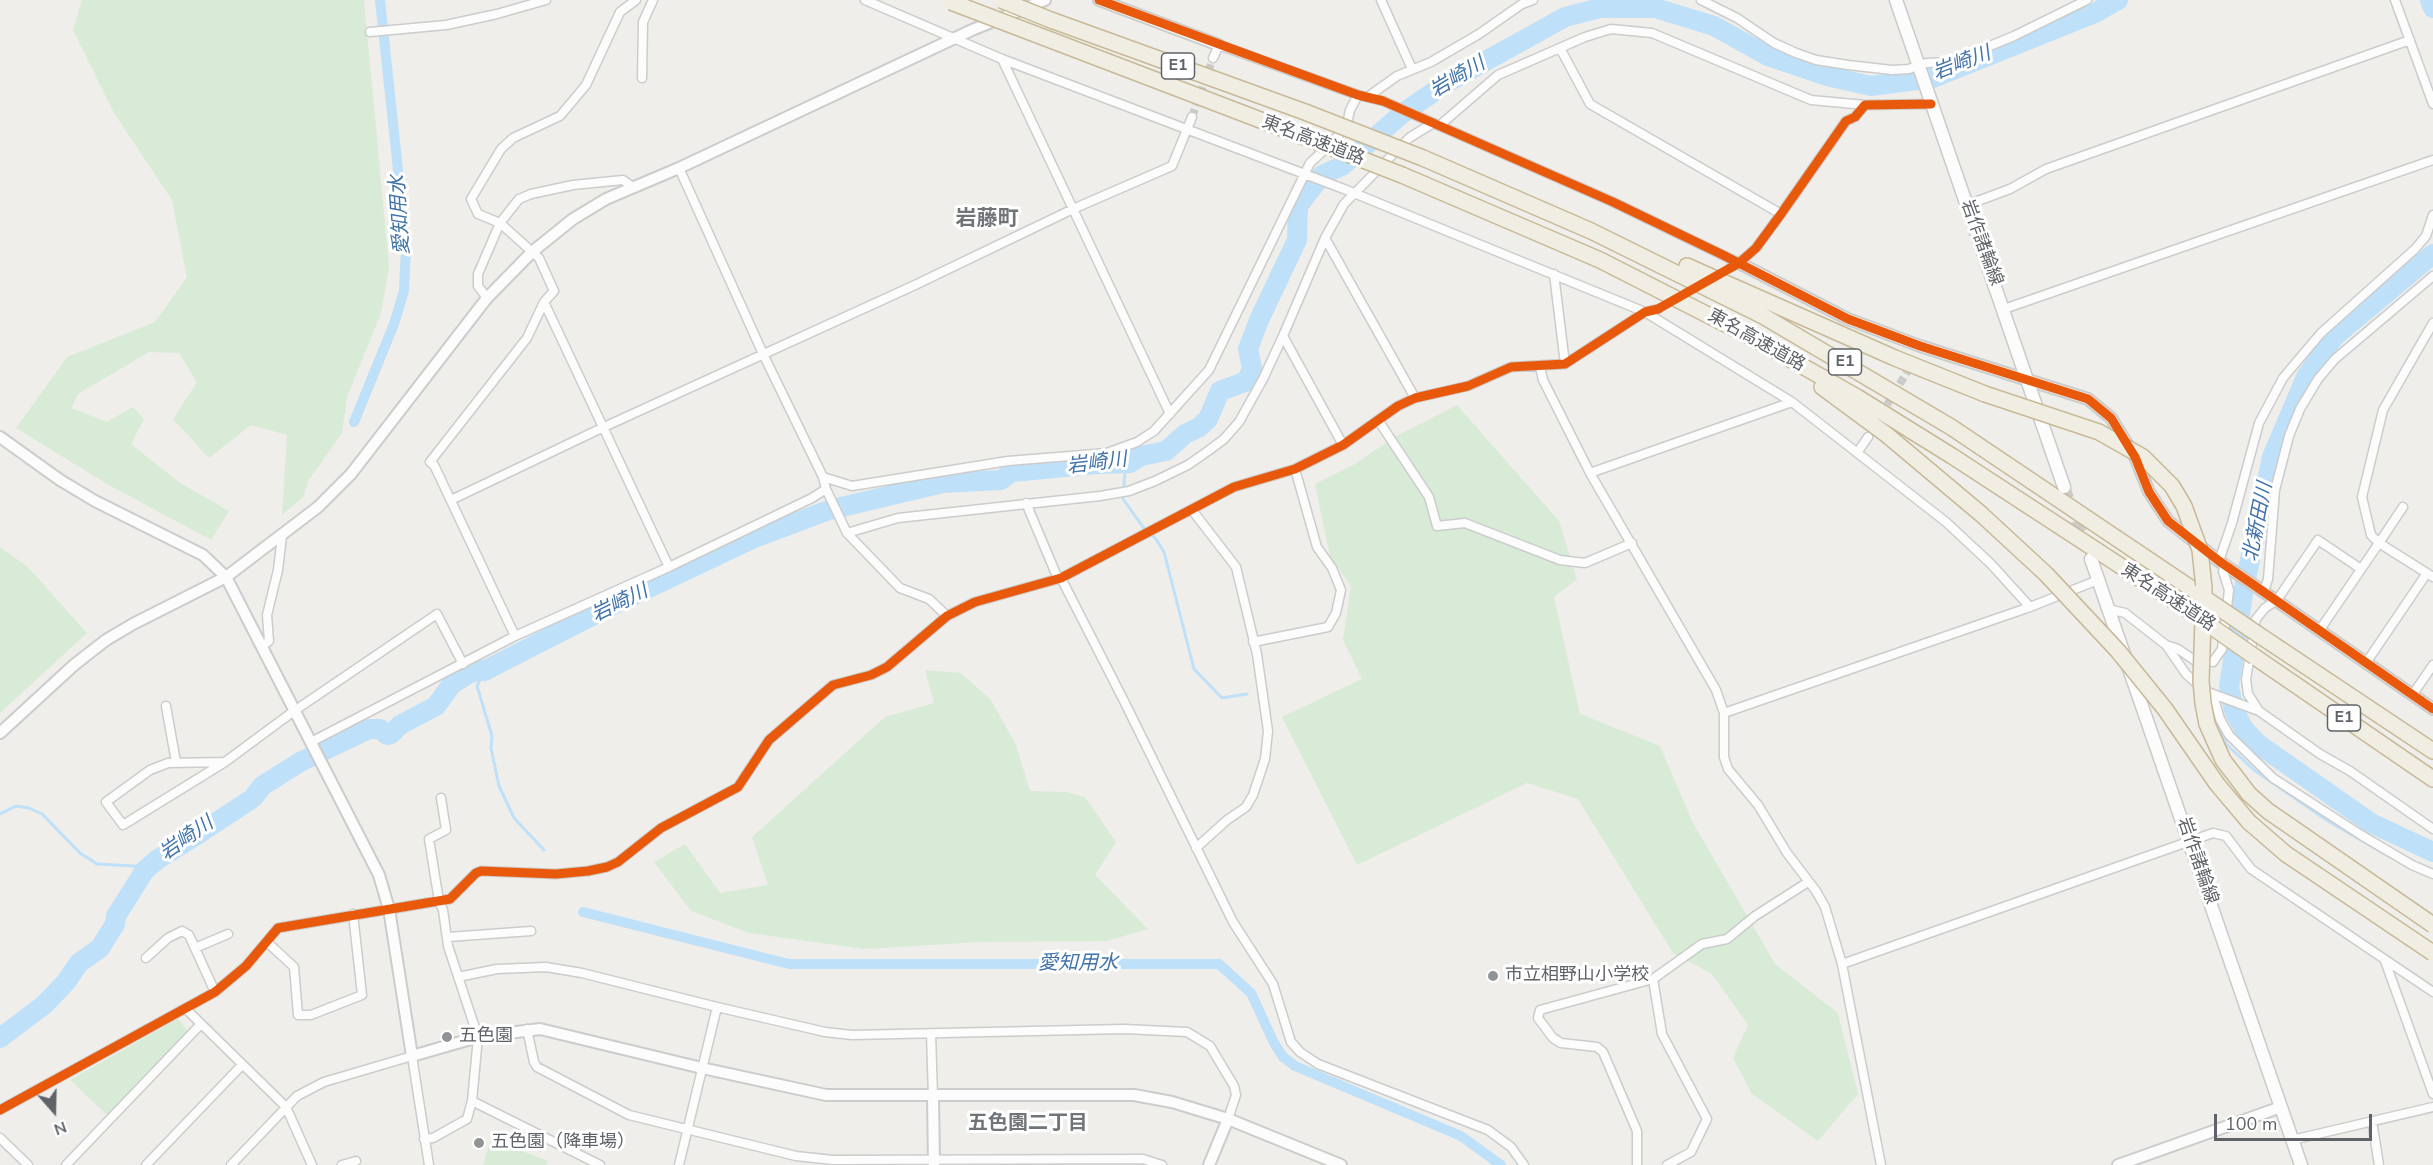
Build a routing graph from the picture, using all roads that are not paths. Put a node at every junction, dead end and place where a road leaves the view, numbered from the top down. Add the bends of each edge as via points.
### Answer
1 (546, 0) edge
2 (636, 0) edge
3 (653, 0) edge
4 (864, 0) edge
5 (1001, 0) edge
6 (1045, 0) edge
7 (1098, 0) edge
8 (1381, 0) edge
9 (1533, 0) edge
10 (1701, 0) edge
11 (1896, 0) edge
12 (2087, 0) edge
13 (2395, 0) edge
14 (949, 1) edge
15 (370, 32) dead end
16 (955, 39) junction
17 (2410, 40) junction
18 (1219, 45) junction
19 (1560, 48) junction
20 (1213, 58) tunnel mouth
21 (1002, 59) junction
22 (1919, 67) junction
23 (1412, 69) junction
24 (642, 78) dead end
25 (1358, 95) junction
26 (1369, 96) junction
27 (1930, 99) junction
28 (1865, 105) junction
29 (2433, 105) edge
30 (1192, 117) tunnel mouth
31 (1433, 123) junction
32 (1186, 129) junction
33 (2433, 160) edge
34 (679, 168) junction
35 (1305, 174) junction
36 (1470, 178) junction
37 (633, 187) junction
38 (1354, 193) junction
39 (1967, 205) junction
40 (1073, 209) junction
41 (1781, 214) junction
42 (2433, 215) edge
43 (500, 223) junction
44 (1325, 238) junction
45 (2430, 239) edge
46 (532, 252) junction
47 (1735, 265) junction
48 (1554, 274) junction
49 (2433, 276) edge
50 (487, 298) junction
51 (544, 302) junction
52 (1658, 309) tunnel mouth
53 (2004, 309) junction
54 (1645, 312) junction
55 (2433, 322) edge
56 (1283, 336) junction
57 (1753, 338) junction
58 (764, 356) junction
59 (1566, 364) junction
60 (1540, 367) junction
61 (2027, 380) junction
62 (1415, 398) junction
63 (1792, 402) junction
64 (1170, 414) junction
65 (1378, 420) junction
66 (604, 427) junction
67 (0, 437) edge
68 (1868, 437) dead end
69 (1343, 446) junction
70 (1857, 453) junction
71 (1295, 469) junction
72 (1590, 473) junction
73 (823, 477) junction
74 (2064, 487) tunnel mouth
75 (827, 491) junction
76 (451, 500) junction
77 (1026, 503) junction
78 (2403, 507) dead end
79 (1192, 510) junction
80 (847, 533) junction
81 (282, 536) junction
82 (1632, 543) junction
83 (2379, 543) junction
84 (2091, 559) tunnel mouth
85 (2222, 562) junction
86 (669, 567) junction
87 (2361, 569) junction
88 (2430, 575) edge
89 (226, 577) junction
90 (1061, 578) junction
91 (2098, 580) junction
92 (2264, 591) junction
93 (2277, 600) junction
94 (2030, 607) junction
95 (2108, 609) junction
96 (947, 616) junction
97 (2319, 631) junction
98 (515, 636) junction
99 (1253, 642) junction
100 (2166, 645) junction
101 (262, 646) junction
102 (2366, 663) junction
103 (462, 664) junction
104 (2433, 665) edge
105 (2413, 694) junction
106 (2213, 695) junction
107 (166, 706) dead end
108 (2433, 709) edge
109 (294, 711) junction
110 (2259, 711) junction
111 (1724, 713) junction
112 (0, 733) edge
113 (311, 743) junction
114 (2433, 751) edge
115 (176, 762) junction
116 (225, 762) junction
117 (2433, 778) edge
118 (441, 798) dead end
119 (2433, 829) edge
120 (2190, 840) junction
121 (1196, 848) junction
122 (2433, 874) edge
123 (1808, 882) junction
124 (439, 901) junction
125 (389, 909) junction
126 (353, 914) junction
127 (2433, 925) edge
128 (531, 931) dead end
129 (228, 934) dead end
130 (448, 938) junction
131 (267, 942) junction
132 (195, 948) junction
133 (2433, 953) edge
134 (146, 958) dead end
135 (2385, 961) junction
136 (1842, 964) junction
137 (458, 977) junction
138 (1653, 979) junction
139 (215, 992) junction
140 (2433, 992) edge
141 (717, 1008) junction
142 (186, 1009) junction
143 (201, 1024) junction
144 (527, 1029) junction
145 (932, 1034) junction
146 (478, 1037) junction
147 (412, 1056) junction
148 (242, 1065) junction
149 (702, 1068) junction
150 (2433, 1094) edge
151 (933, 1096) junction
152 (472, 1101) junction
153 (286, 1107) junction
154 (2281, 1107) junction
155 (2433, 1107) edge
156 (0, 1110) edge
157 (1228, 1119) junction
158 (2372, 1121) junction
159 (688, 1128) junction
160 (0, 1138) edge
161 (424, 1139) junction
162 (2292, 1140) junction
163 (796, 1160) edge
164 (356, 1161) dead end
165 (1142, 1162) edge
166 (934, 1163) edge
167 (28, 1165) edge
168 (66, 1165) edge
169 (146, 1165) edge
170 (231, 1165) edge
171 (312, 1165) edge
172 (342, 1165) edge
173 (429, 1165) edge
174 (600, 1165) edge
175 (679, 1165) edge
176 (1162, 1165) edge
177 (1209, 1165) edge
178 (1341, 1165) edge
179 (1524, 1165) edge
180 (1636, 1165) edge
181 (1666, 1165) edge
182 (1881, 1165) edge
183 (2118, 1165) edge
184 (2301, 1165) edge
185 (2379, 1165) edge

1 - 15 street via 446,25
2 - 43 street via 620,12 586,85 560,116 513,138 487,168 471,199 478,214
3 - 24 street via 643,22
4 - 16 street
5 - 36 highway, 東名高速道路 / E1, bridge via 1305,112
6 - 16 street
7 - 18 street
8 - 23 street
9 - 23 street via 1431,62
10 - 22 street via 1774,43 1816,60 1892,69
11 - 22 main road, 岩作諸輪線
12 - 22 street via 1972,54
13 - 17 street
14 - 57 highway, 東名高速道路 / E1, bridge via 1402,175 1600,260
16 - 21 street
16 - 34 street
17 - 29 street
17 - 39 street via 2046,169 2010,189
18 - 20 street
18 - 25 street
19 - 28 street via 1611,29 1652,33 1796,95
19 - 31 street via 1498,75
19 - 41 street via 1590,104
21 - 32 street
21 - 40 street
22 - 27 main road, 岩作諸輪線
23 - 26 street
25 - 26 street
25 - 35 street via 1347,124 1310,163
26 - 31 street
27 - 28 street
27 - 39 main road, 岩作諸輪線
28 - 41 street via 1856,117 1846,121
30 - 32 street
31 - 38 street via 1409,138
31 - 47 street via 1613,202
32 - 35 street
32 - 40 street via 1172,166
33 - 53 street
34 - 37 street
34 - 58 street
35 - 38 street
35 - 64 street via 1209,370
36 - 114 highway, 東名高速道路 / E1, bridge via 1677,272 1824,351 1970,439
36 - 127 highway, bridge via 1594,227 1895,358 2069,421 2143,457 2172,486 2184,506 2199,550 2204,588 2203,704 2223,760 2268,811
37 - 43 street via 623,180 531,194 519,199
37 - 46 street via 573,219
38 - 44 street
38 - 48 street
39 - 53 main road, 岩作諸輪線
40 - 58 street
40 - 64 street
41 - 47 street via 1756,248
42 - 45 street
43 - 46 street
43 - 50 street via 477,280
44 - 56 street
44 - 62 street
45 - 85 street via 2321,333 2283,378 2259,423
46 - 50 street
46 - 51 street via 554,291
47 - 61 street via 1919,349
48 - 54 street
48 - 59 street
49 - 92 street via 2335,359 2300,409 2275,490
50 - 81 street via 351,474
51 - 66 street
51 - 76 street via 527,338 430,462
52 - 54 street
53 - 61 main road, 岩作諸輪線
54 - 59 street
54 - 63 street
55 - 83 street via 2380,421 2362,497 2371,535
56 - 69 street
56 - 77 street via 1239,422 1224,439 1188,465 1129,491
57 - 117 highway, 東名高速道路 / E1, bridge via 1942,450 2186,608
57 - 133 highway, bridge via 1887,435 2046,574 2118,651 2249,822 2286,854
58 - 66 street
58 - 73 street
59 - 60 street
60 - 62 street via 1511,368 1468,386
60 - 72 street
61 - 74 main road, 岩作諸輪線
61 - 85 street via 2088,399 2104,410 2135,457 2149,492 2168,521
62 - 65 street
63 - 70 street
63 - 72 street
64 - 73 street via 1137,442 1107,453 1008,461 852,486
65 - 69 street
65 - 82 street via 1429,497 1437,525 1465,523 1560,560 1585,563
66 - 76 street
66 - 86 street
67 - 89 street via 95,501 203,555
68 - 70 street
69 - 71 street
70 - 94 street via 1946,522
71 - 79 street via 1234,488
71 - 99 street via 1312,534 1341,590 1336,613 1328,627
72 - 82 street
73 - 75 street
75 - 80 street
75 - 86 street
76 - 98 street
77 - 80 street via 898,518
77 - 90 street
78 - 83 street
79 - 90 street
79 - 99 street via 1236,567
80 - 96 street via 900,588 929,599
81 - 89 street
81 - 101 street via 267,615 269,641
82 - 111 street via 1716,690
83 - 87 street
83 - 88 street
84 - 91 main road, 岩作諸輪線
85 - 92 street
85 - 100 street via 2229,590 2222,648 2213,662 2194,660
86 - 98 street
87 - 93 street via 2318,540
87 - 97 street
88 - 102 street
89 - 101 street
89 - 112 street via 106,640
90 - 96 street via 975,602
90 - 121 street
91 - 94 street
91 - 95 main road, 岩作諸輪線
92 - 93 street
93 - 97 street
93 - 110 street via 2256,619 2246,679 2248,694
94 - 111 street
95 - 100 street via 2125,613
95 - 120 main road, 岩作諸輪線
96 - 124 street via 887,667 833,685 769,740 738,787 661,828 618,862 588,871 556,874 481,871 450,899
97 - 102 street
98 - 103 street
99 - 121 street via 1268,731 1265,759 1246,807
100 - 106 street via 2186,674
101 - 109 street
102 - 105 street
103 - 109 street via 437,614
103 - 113 street
104 - 105 street
105 - 108 street
106 - 110 street
106 - 122 street via 2229,735 2273,778 2361,835
107 - 115 street
109 - 113 street
109 - 116 street
110 - 119 street
111 - 123 street via 1724,757 1728,769 1758,805
113 - 125 street via 379,875
115 - 116 street
115 - 116 street via 150,770 106,802 123,825
118 - 124 street via 446,830 429,839
120 - 135 street via 2213,833 2226,836 2251,869
120 - 136 street
120 - 154 main road, 岩作諸輪線
121 - 179 street via 1233,922 1273,984 1291,1042 1300,1052 1318,1064 1488,1130 1511,1147
123 - 136 street via 1825,907
123 - 138 street via 1727,939 1702,944
124 - 125 street
124 - 130 street
125 - 126 street
125 - 147 street
126 - 131 street via 278,928
126 - 131 street via 362,995 311,1015 298,1015 294,967
128 - 130 street
129 - 132 street
130 - 137 street
131 - 139 street
132 - 134 street via 189,934 182,931
132 - 139 street
135 - 140 street
135 - 150 street
136 - 182 street
137 - 141 street via 497,969 546,967
137 - 146 street
138 - 180 street via 1540,1010 1538,1018 1561,1043 1597,1047 1603,1052 1637,1131
138 - 181 street via 1662,1034 1707,1119 1691,1152
139 - 142 street
141 - 145 street via 825,1032
141 - 149 street
142 - 143 street
142 - 156 street
143 - 148 street
143 - 168 street
144 - 146 street
144 - 149 street
144 - 159 street via 537,1067 629,1115
145 - 151 street
145 - 157 street via 1124,1029 1187,1032 1210,1046 1234,1086 1236,1095
146 - 147 street
146 - 152 street
147 - 153 street via 324,1082 297,1096
147 - 161 street
148 - 153 street
148 - 169 street
149 - 151 street via 826,1095
149 - 159 street
151 - 157 street via 1134,1095
151 - 166 street
152 - 161 street via 467,1119
152 - 174 street
153 - 170 street
153 - 171 street
154 - 162 main road, 岩作諸輪線
154 - 183 street
155 - 158 street
157 - 177 street
157 - 178 street
158 - 162 street
158 - 185 street
159 - 163 street
159 - 175 street
160 - 167 street
161 - 173 street
162 - 184 main road, 岩作諸輪線
163 - 166 street
164 - 172 street
165 - 166 street
165 - 176 street

